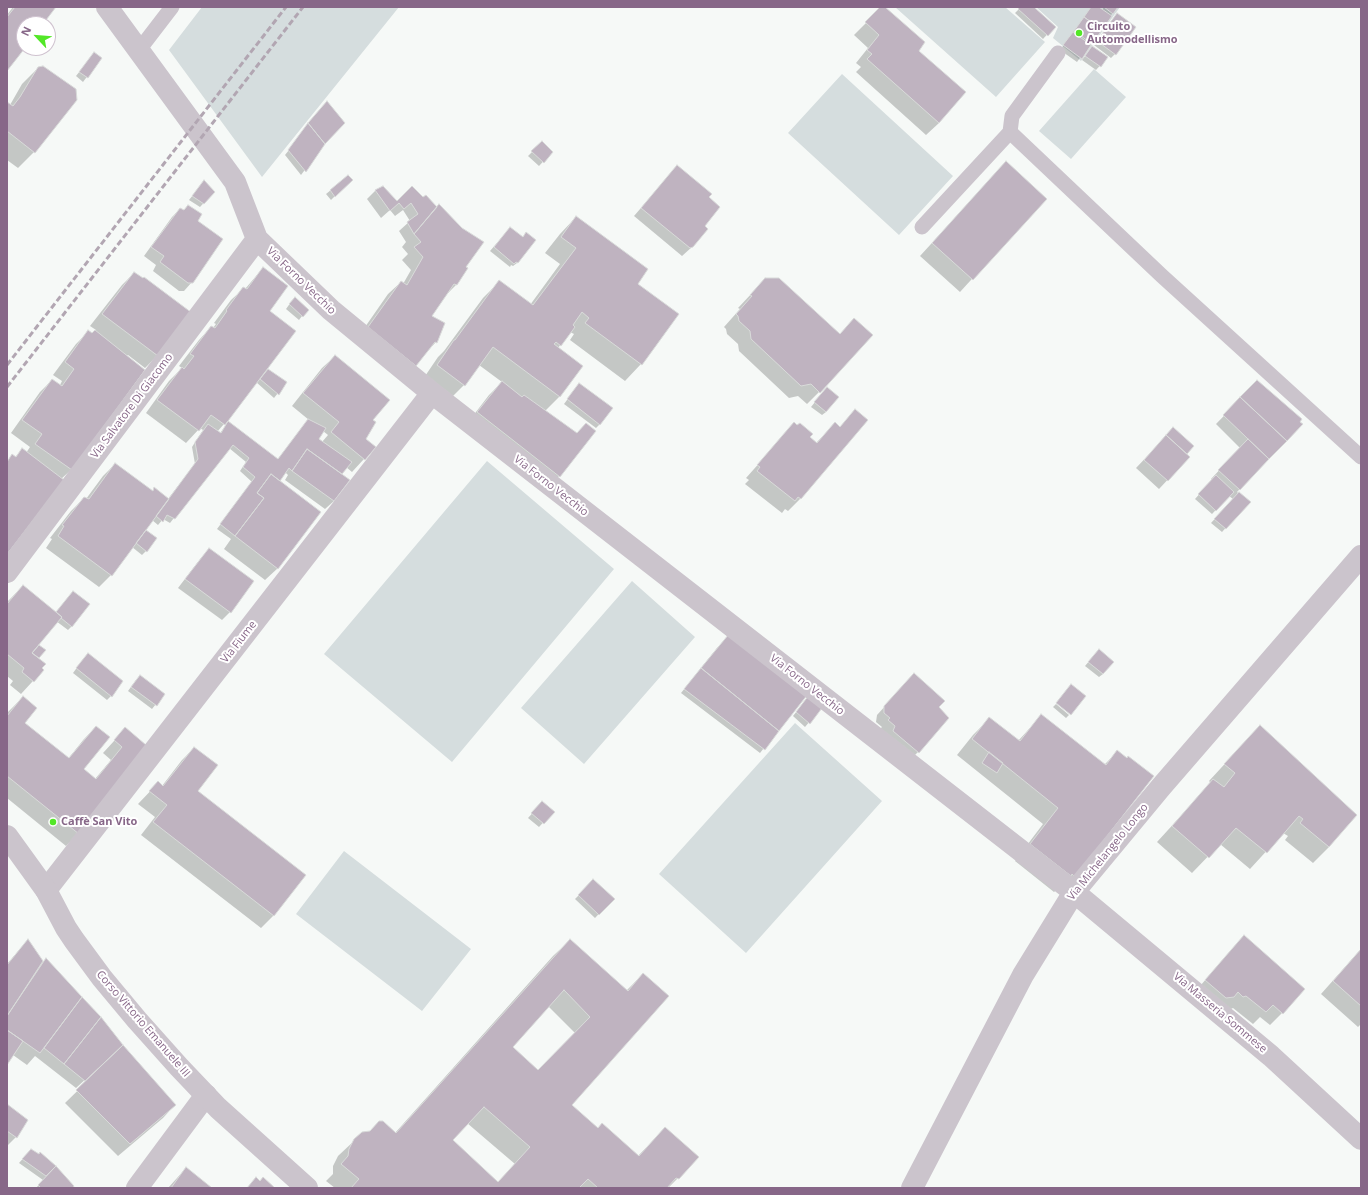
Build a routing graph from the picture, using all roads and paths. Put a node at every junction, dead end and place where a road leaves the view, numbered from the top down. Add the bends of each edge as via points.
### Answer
1 (106, 7) edge
2 (172, 7) edge
3 (139, 50) junction
4 (1058, 53) dead end
5 (1010, 132) junction
6 (922, 227) dead end
7 (257, 239) junction
8 (432, 393) junction
9 (1361, 457) edge
10 (1361, 556) edge
11 (7, 572) edge
12 (7, 836) edge
13 (46, 890) junction
14 (1074, 892) junction
15 (206, 1095) junction
16 (1361, 1139) edge
17 (137, 1188) edge
18 (307, 1188) edge
19 (912, 1188) edge

1 - 3 street, Via Forno Vecchio
2 - 3 lane
3 - 7 street, Via Forno Vecchio via 235,182
4 - 5 lane via 1012,116
5 - 6 lane
5 - 9 lane via 1162,276
7 - 8 street, Via Forno Vecchio via 331,310
7 - 11 street, Via Salvatore Di Giacomo
8 - 13 street, Via Fiume
8 - 14 street, Via Forno Vecchio
10 - 14 street, Via Michelangelo Longo via 1161,787
12 - 13 street, Corso Vittorio Emanuele III
13 - 15 street, Corso Vittorio Emanuele III via 66,928 102,978
14 - 16 street, Via Masseria Sommese via 1271,1056
14 - 19 street, Via Michelangelo Longo via 1023,975
15 - 17 street
15 - 18 street, Corso Vittorio Emanuele III

